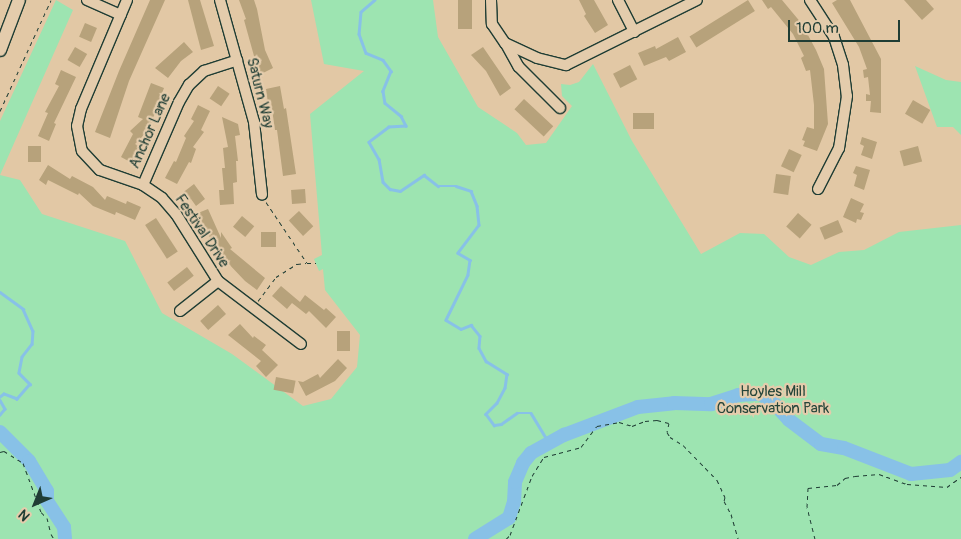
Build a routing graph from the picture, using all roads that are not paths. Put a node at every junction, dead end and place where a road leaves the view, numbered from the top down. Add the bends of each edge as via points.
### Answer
1 (19, 0) edge
2 (87, 0) edge
3 (127, 0) edge
4 (220, 0) edge
5 (491, 0) edge
6 (618, 0) edge
7 (697, 0) edge
8 (810, 0) edge
9 (121, 15) junction
10 (634, 32) junction
11 (505, 43) junction
12 (0, 50) edge
13 (537, 58) junction
14 (237, 60) junction
15 (527, 75) junction
16 (560, 108) dead end
17 (143, 185) junction
18 (818, 189) dead end
19 (262, 195) road end
20 (218, 281) junction
21 (180, 311) dead end
22 (301, 344) dead end

1 - 12 main road
2 - 9 street
3 - 9 street, Festival Drive
4 - 14 street, Saturn Way
5 - 11 street via 492,24
6 - 10 street
7 - 10 street
8 - 18 street via 834,38 843,65 847,96 840,148
9 - 17 street, Festival Drive via 81,109 78,137 82,151 100,170
10 - 13 street via 566,65
11 - 13 street
11 - 15 street
13 - 15 street
14 - 17 street, Anchor Lane via 204,72 189,85
14 - 19 street, Saturn Way via 254,122
15 - 16 street
17 - 20 street, Festival Drive via 162,198 176,214
20 - 21 street
20 - 22 street, Festival Drive

